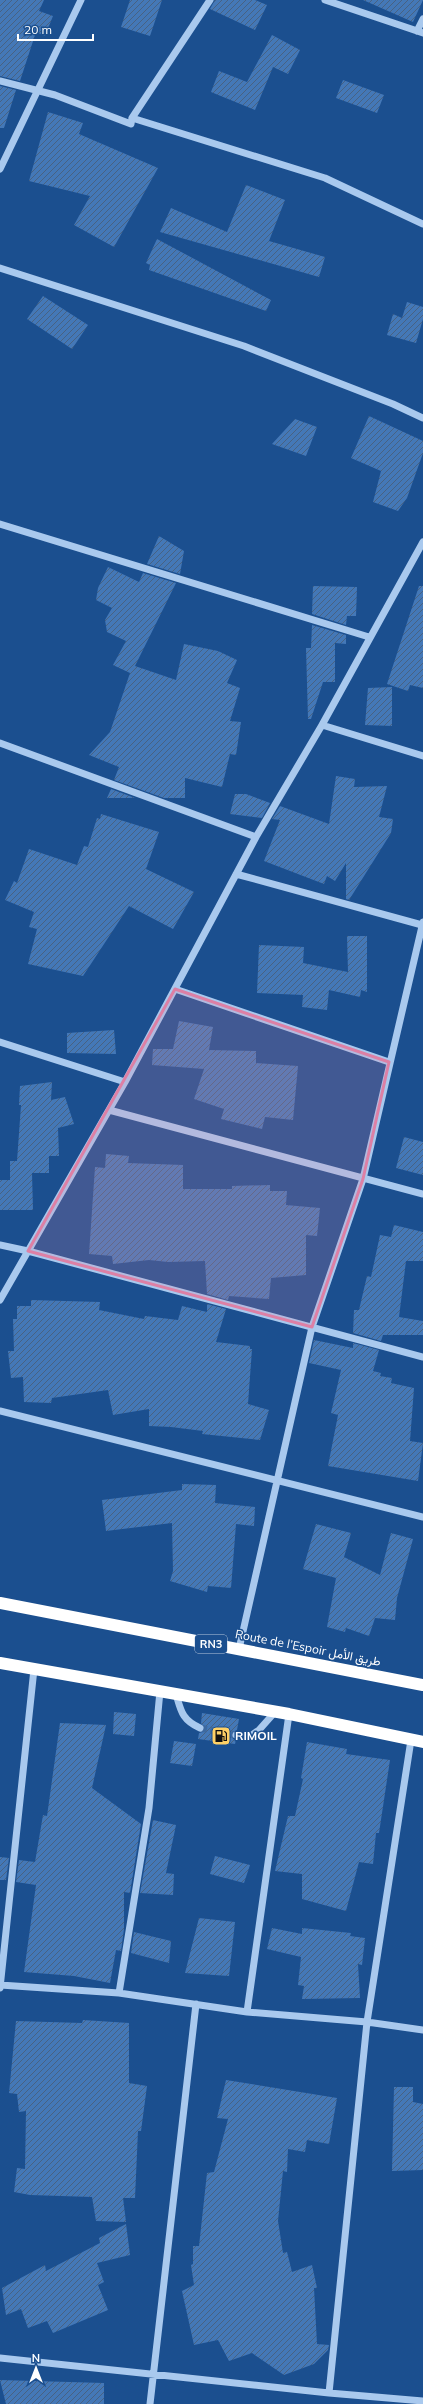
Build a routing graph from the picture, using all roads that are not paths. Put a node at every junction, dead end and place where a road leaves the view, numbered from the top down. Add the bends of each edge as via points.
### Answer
1 (81, 0) edge
2 (210, 0) edge
3 (325, 0) edge
4 (423, 19) edge
5 (420, 32) edge
6 (0, 81) edge
7 (37, 91) junction
8 (132, 118) junction
9 (0, 169) edge
10 (423, 224) edge
11 (0, 268) edge
12 (423, 418) edge
13 (0, 524) edge
14 (423, 542) edge
15 (419, 557) edge
16 (369, 637) junction
17 (322, 725) junction
18 (0, 743) edge
19 (423, 756) edge
20 (256, 837) junction
21 (236, 874) junction
22 (423, 924) edge
23 (175, 989) junction
24 (0, 1042) edge
25 (389, 1062) junction
26 (125, 1082) junction
27 (109, 1110) junction
28 (363, 1179) junction
29 (423, 1194) edge
30 (0, 1246) edge
31 (28, 1251) junction
32 (0, 1300) edge
33 (312, 1327) junction
34 (423, 1357) edge
35 (0, 1411) edge
36 (279, 1479) junction
37 (423, 1517) edge
38 (0, 1603) edge
39 (239, 1649) junction
40 (0, 1662) edge
41 (34, 1669) junction
42 (423, 1685) edge
43 (160, 1691) junction
44 (176, 1694) junction
45 (275, 1712) junction
46 (290, 1714) junction
47 (200, 1728) tunnel mouth
48 (236, 1735) tunnel mouth
49 (417, 1741) edge
50 (0, 1985) edge
51 (0, 1988) edge
52 (119, 1993) junction
53 (196, 2004) junction
54 (247, 2012) junction
55 (367, 2022) junction
56 (423, 2030) edge
57 (0, 2358) edge
58 (155, 2374) junction
59 (329, 2393) junction
60 (423, 2401) edge
61 (150, 2404) edge

1 - 7 street
2 - 8 street
3 - 5 street
4 - 5 street
6 - 7 street
7 - 8 street via 55,95 131,124
7 - 9 street
8 - 10 street via 325,178
11 - 12 street via 244,346
13 - 16 street
14 - 15 street
15 - 16 street
16 - 17 street
17 - 19 street
17 - 20 street
18 - 20 street
20 - 21 street
21 - 22 street
21 - 23 street
22 - 25 street
23 - 25 street
23 - 26 street
24 - 26 street
25 - 28 street
26 - 27 street
27 - 28 street
27 - 31 street
28 - 29 street
28 - 33 street
30 - 31 street
31 - 32 street
31 - 33 street
33 - 34 street
33 - 36 street
35 - 36 street
36 - 37 street
36 - 39 street
38 - 39 highway, Route de l’Espoir طريق الأمل / RN3
39 - 42 highway, Route de l’Espoir طريق الأمل / RN3
40 - 41 highway
41 - 43 highway
41 - 50 street
43 - 44 highway
43 - 52 street via 149,1808
44 - 45 highway
44 - 47 street via 188,1723
45 - 46 highway
45 - 48 street via 259,1730 249,1736
46 - 49 highway
46 - 54 street
49 - 55 street
50 - 51 street
50 - 52 street
52 - 53 street
53 - 54 street
53 - 58 street
54 - 55 street
55 - 56 street
55 - 59 street
57 - 58 street
58 - 59 street
58 - 61 street
59 - 60 street

